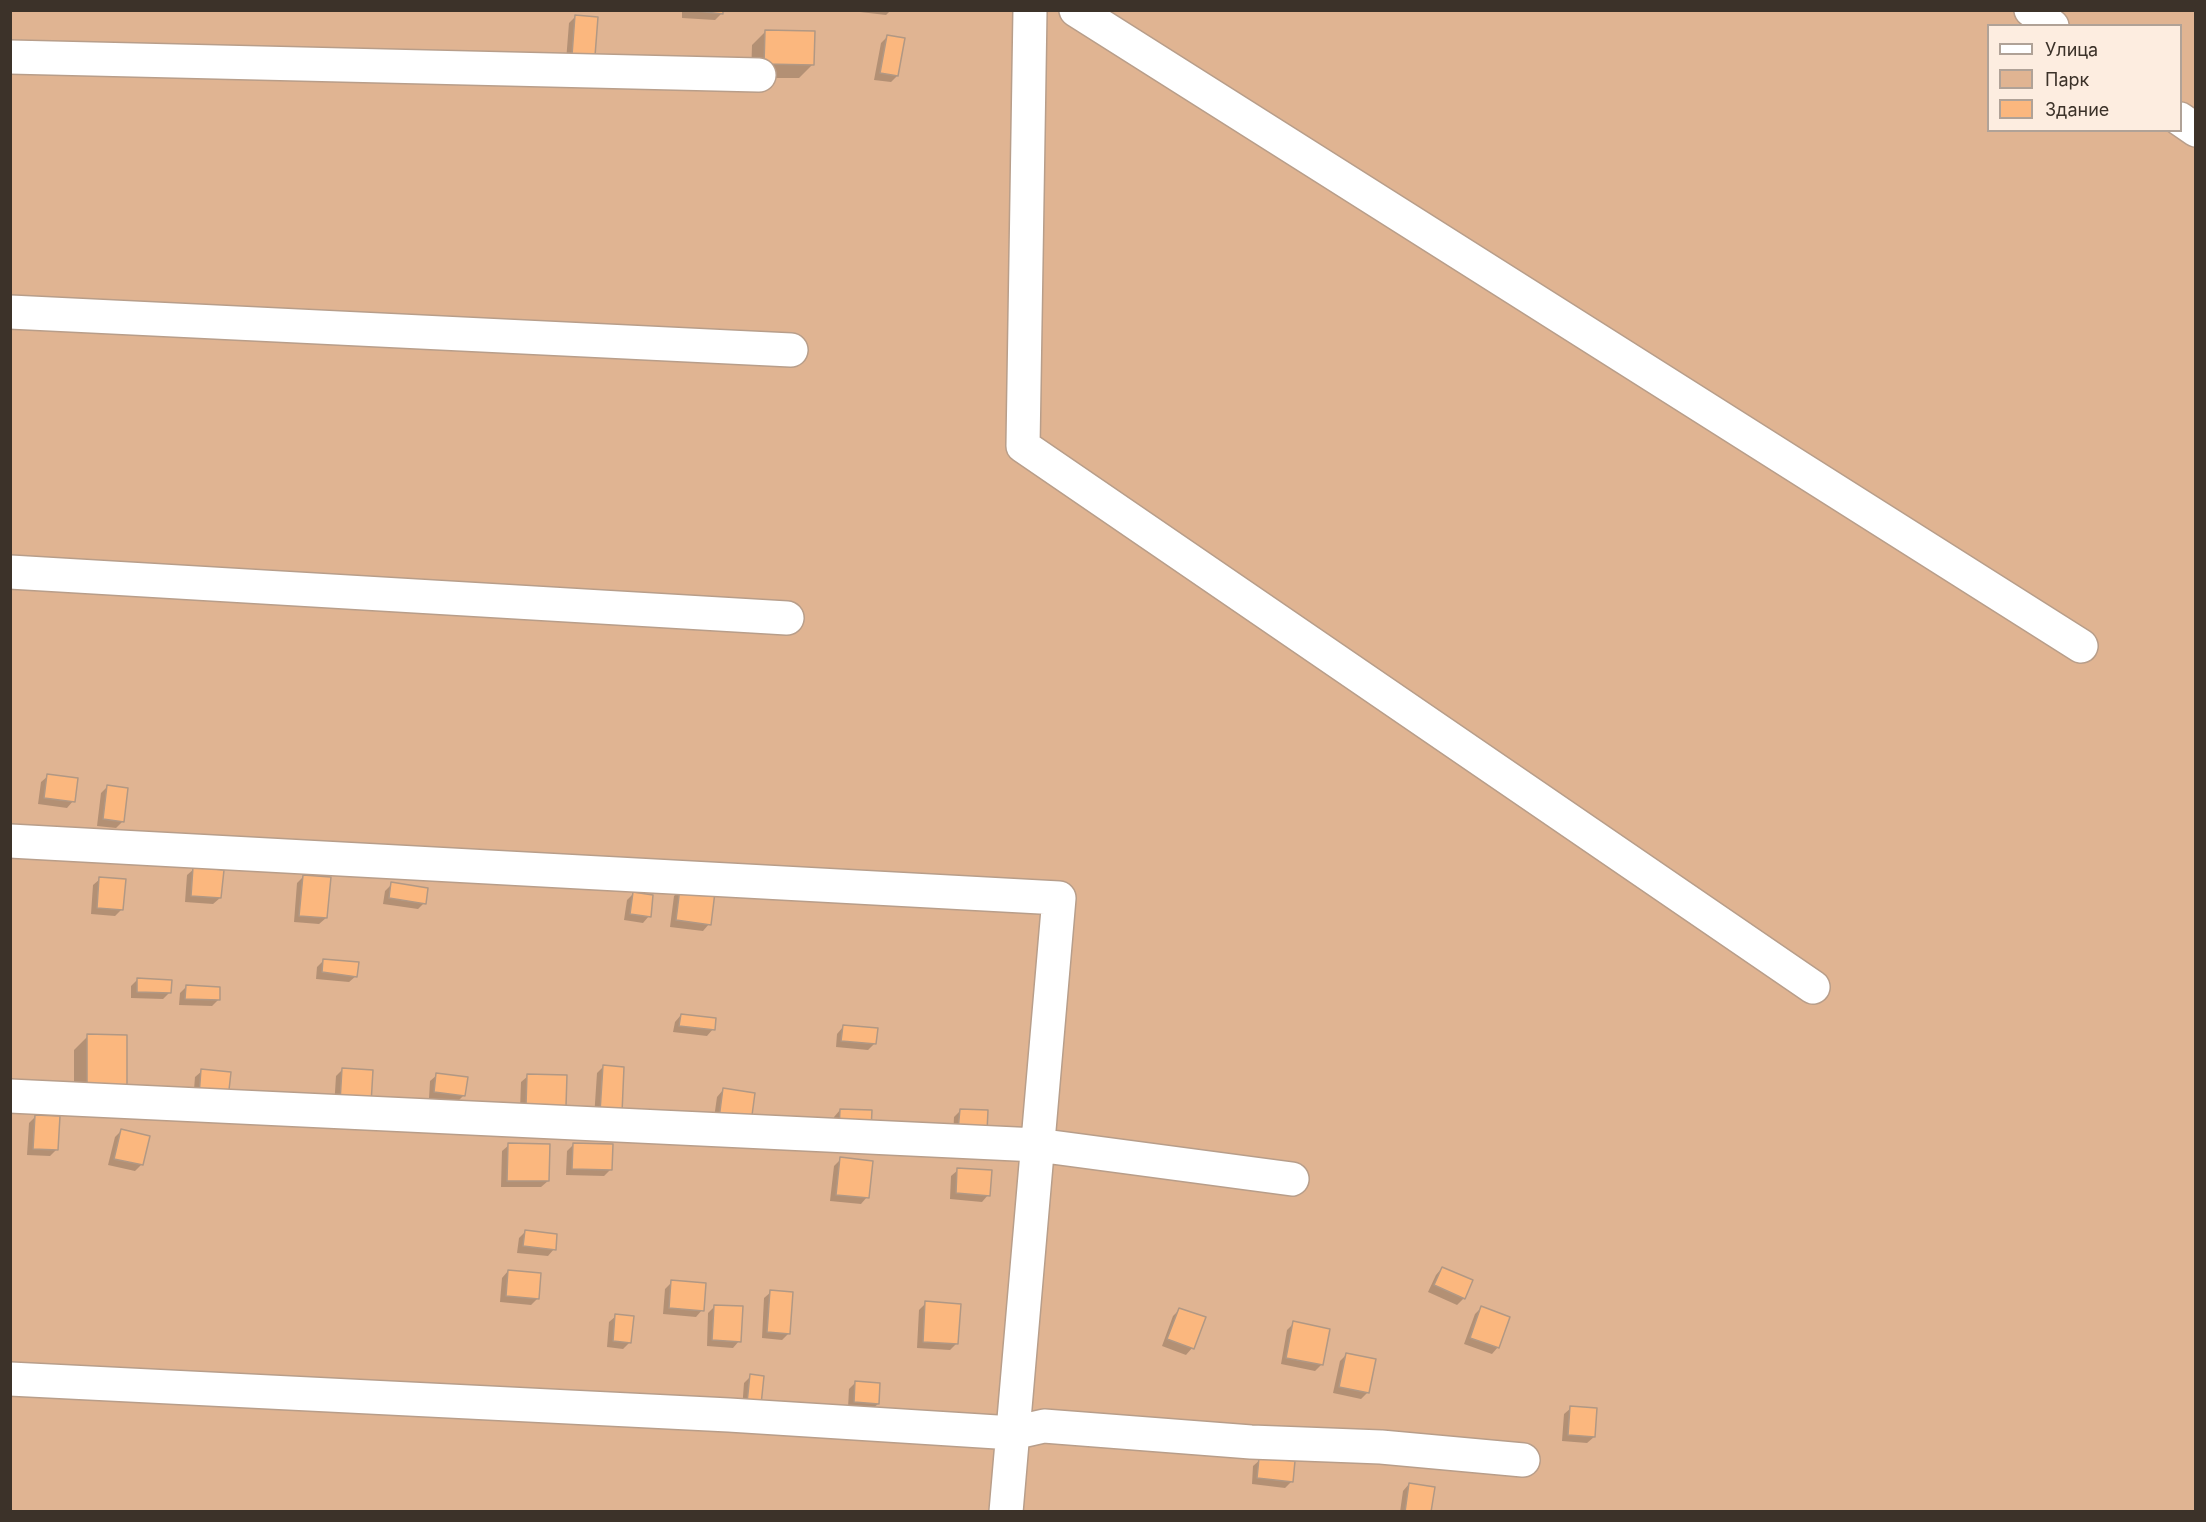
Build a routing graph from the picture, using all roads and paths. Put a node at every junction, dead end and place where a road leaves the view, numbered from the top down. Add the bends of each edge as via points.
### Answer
1 (1030, 10) edge
2 (1076, 10) edge
3 (2031, 10) edge
4 (2049, 24) edge
5 (10, 57) edge
6 (759, 75) dead end
7 (2182, 120) edge
8 (2196, 130) edge
9 (10, 312) edge
10 (791, 350) dead end
11 (10, 572) edge
12 (787, 618) dead end
13 (2081, 646) dead end
14 (10, 841) edge
15 (1813, 987) dead end
16 (10, 1096) edge
17 (1037, 1145) junction
18 (1292, 1179) dead end
19 (10, 1379) edge
20 (1013, 1433) junction
21 (1523, 1460) dead end
22 (1006, 1512) edge

1 - 15 street via 1023,446
2 - 13 street
3 - 4 street
5 - 6 street
7 - 8 street
9 - 10 street
11 - 12 street
14 - 17 street via 1059,898
16 - 17 street
17 - 18 street
17 - 20 street
19 - 20 street
20 - 21 street via 1044,1426
20 - 22 street

